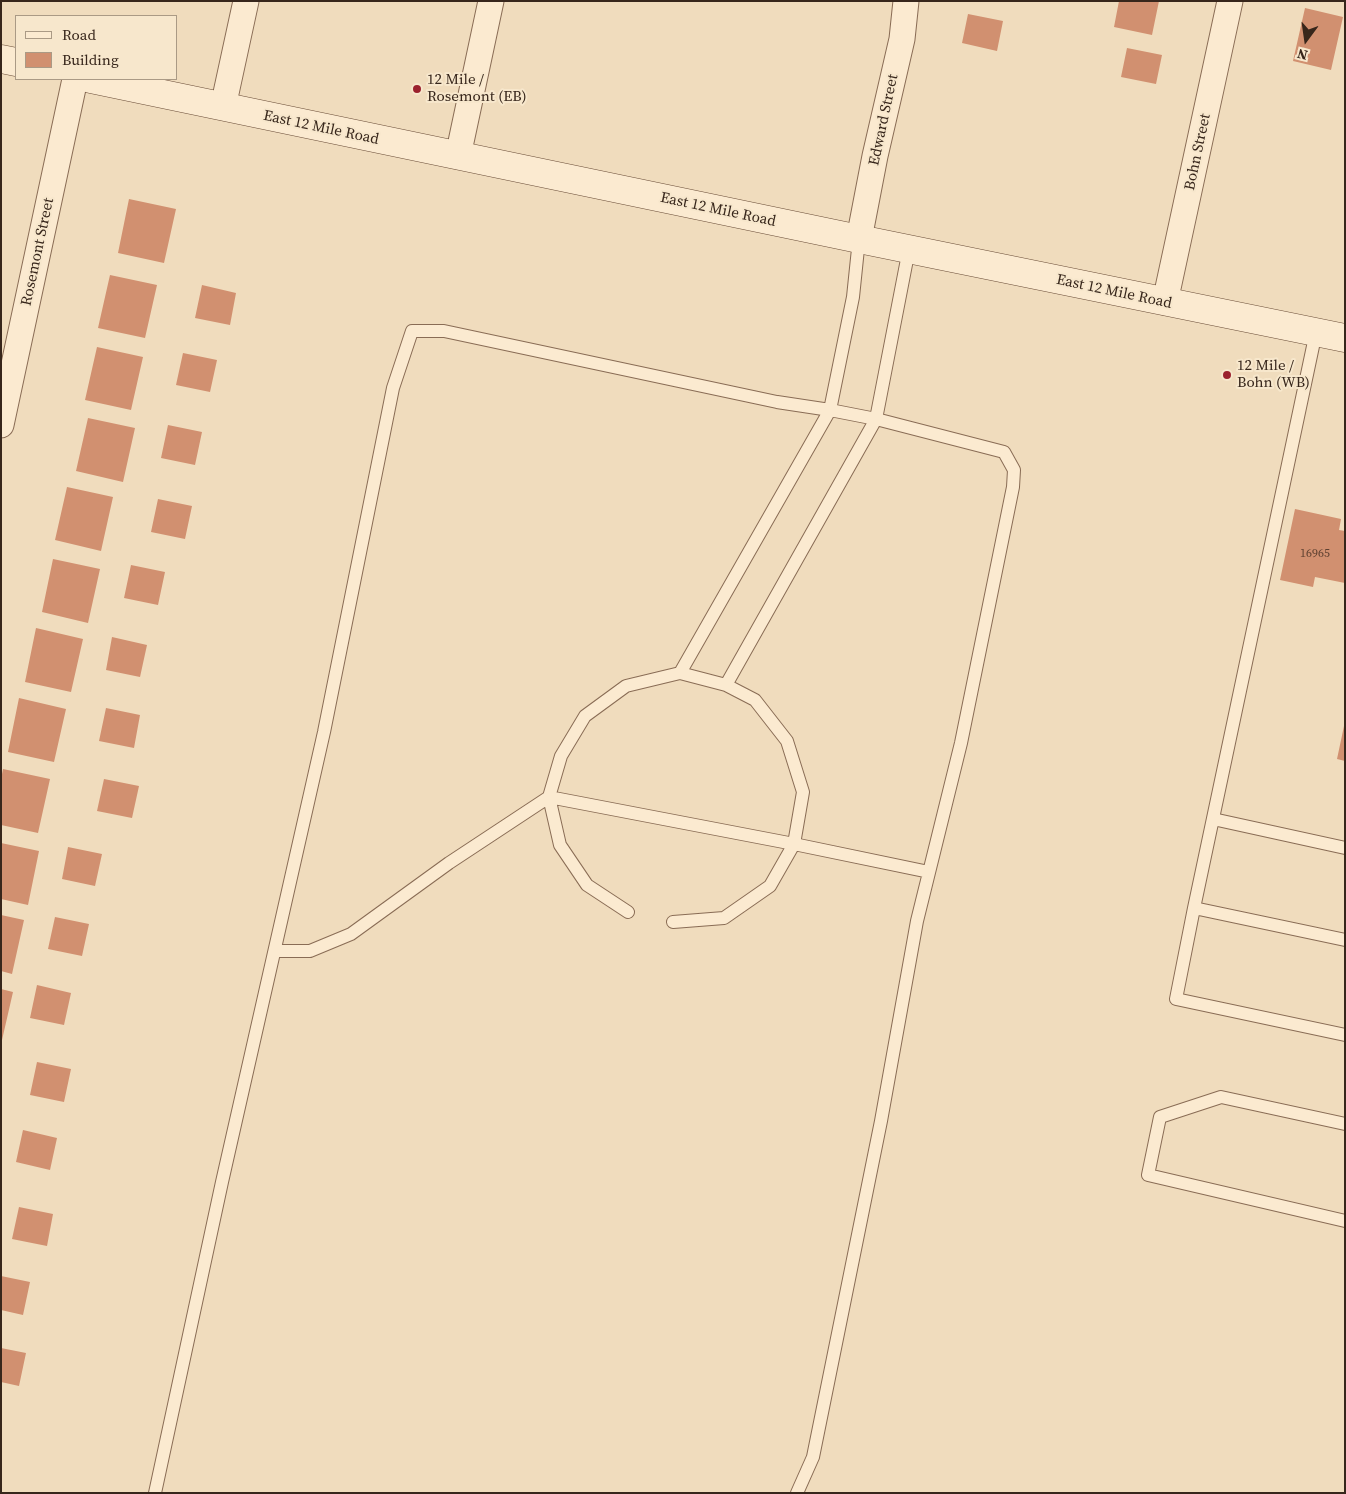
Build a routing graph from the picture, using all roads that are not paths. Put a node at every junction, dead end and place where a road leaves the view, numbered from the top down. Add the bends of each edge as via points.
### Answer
1 (246, 1) edge
2 (491, 1) edge
3 (906, 1) edge
4 (1230, 1) edge
5 (1, 59) edge
6 (15, 62) edge
7 (75, 80) edge
8 (96, 80) edge
9 (223, 107) junction
10 (458, 156) junction
11 (860, 239) junction
12 (908, 249) junction
13 (1165, 302) junction
14 (1316, 332) junction
15 (1345, 338) edge
16 (830, 410) junction
17 (876, 419) junction
18 (1, 425) edge
19 (680, 673) junction
20 (726, 685) junction
21 (549, 797) junction
22 (1213, 819) junction
23 (794, 844) junction
24 (1345, 848) edge
25 (929, 872) junction
26 (1194, 908) junction
27 (628, 912) dead end
28 (673, 922) dead end
29 (1345, 940) edge
30 (275, 951) junction
31 (1345, 1035) edge
32 (1345, 1124) edge
33 (1345, 1221) edge
34 (155, 1493) edge
35 (797, 1493) edge

1 - 9 street
2 - 10 street
3 - 11 street, Edward Street via 902,39
4 - 13 street, Bohn Street
5 - 6 main road
7 - 18 street, Rosemont Street
8 - 9 main road, East 12 Mile Road
9 - 10 main road, East 12 Mile Road
10 - 11 main road, East 12 Mile Road
11 - 12 main road, East 12 Mile Road
11 - 16 lane via 853,297
12 - 13 main road, East 12 Mile Road
12 - 17 lane
13 - 14 main road, East 12 Mile Road
14 - 15 main road, East 12 Mile Road
14 - 22 lane
16 - 17 lane
16 - 19 lane
16 - 30 lane via 777,402 444,331 412,331 393,388 324,732
17 - 20 lane
17 - 25 lane via 1004,452 1014,470 961,743
19 - 20 lane
19 - 21 lane via 626,686 585,716 561,756
20 - 23 lane via 755,700 787,741 802,792
21 - 23 lane
21 - 27 lane via 560,845 587,885
21 - 30 lane via 448,863 351,934 310,951
22 - 24 lane
22 - 26 lane
23 - 25 lane
23 - 28 lane via 770,886 724,918
25 - 35 lane via 813,1457
26 - 29 lane
26 - 31 lane via 1176,999
30 - 34 lane
32 - 33 lane via 1221,1097 1160,1117 1148,1175

